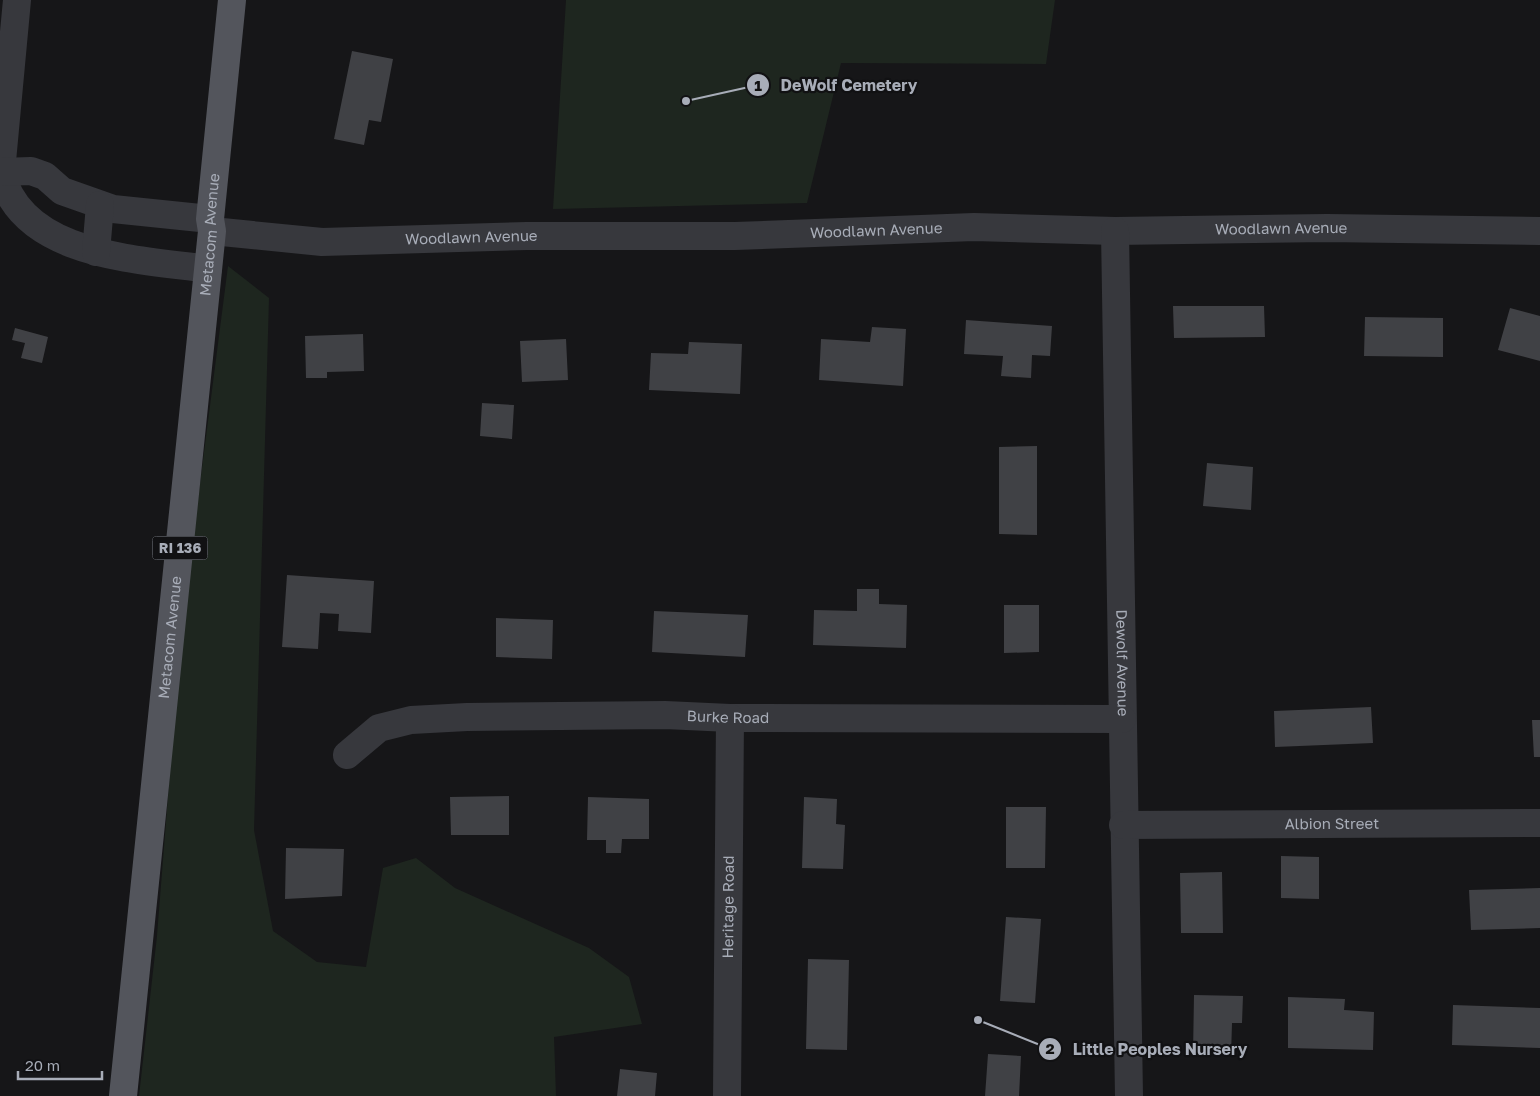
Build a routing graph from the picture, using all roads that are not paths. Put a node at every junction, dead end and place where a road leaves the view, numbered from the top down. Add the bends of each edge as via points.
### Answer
1 (17, 0) edge
2 (232, 0) edge
3 (0, 172) edge
4 (100, 205) junction
5 (211, 225) junction
6 (1115, 231) junction
7 (1540, 231) edge
8 (96, 252) junction
9 (208, 269) junction
10 (730, 718) junction
11 (1122, 719) junction
12 (347, 755) dead end
13 (1540, 823) edge
14 (1123, 825) junction
15 (123, 1096) edge
16 (727, 1096) edge
17 (1128, 1096) edge

1 - 3 street
2 - 5 main road, Metacom Avenue / RI 136
3 - 4 street, Woodlawn Avenue via 31,171 45,176 62,191
3 - 8 street via 7,191 22,214 46,231
4 - 5 street, Woodlawn Avenue
4 - 8 street
5 - 6 street, Woodlawn Avenue via 322,242 527,236 735,236 974,227
5 - 9 main road, Metacom Avenue / RI 136
6 - 7 street, Woodlawn Avenue via 1327,228
6 - 11 street, Dewolf Avenue
8 - 9 street
9 - 15 main road, Metacom Avenue / RI 136
10 - 11 street, Burke Road
10 - 12 street, Burke Road via 655,715 411,720 379,728
10 - 16 street, Heritage Road
11 - 14 street, Dewolf Avenue
13 - 14 street, Albion Street
14 - 17 street, Dewolf Avenue

